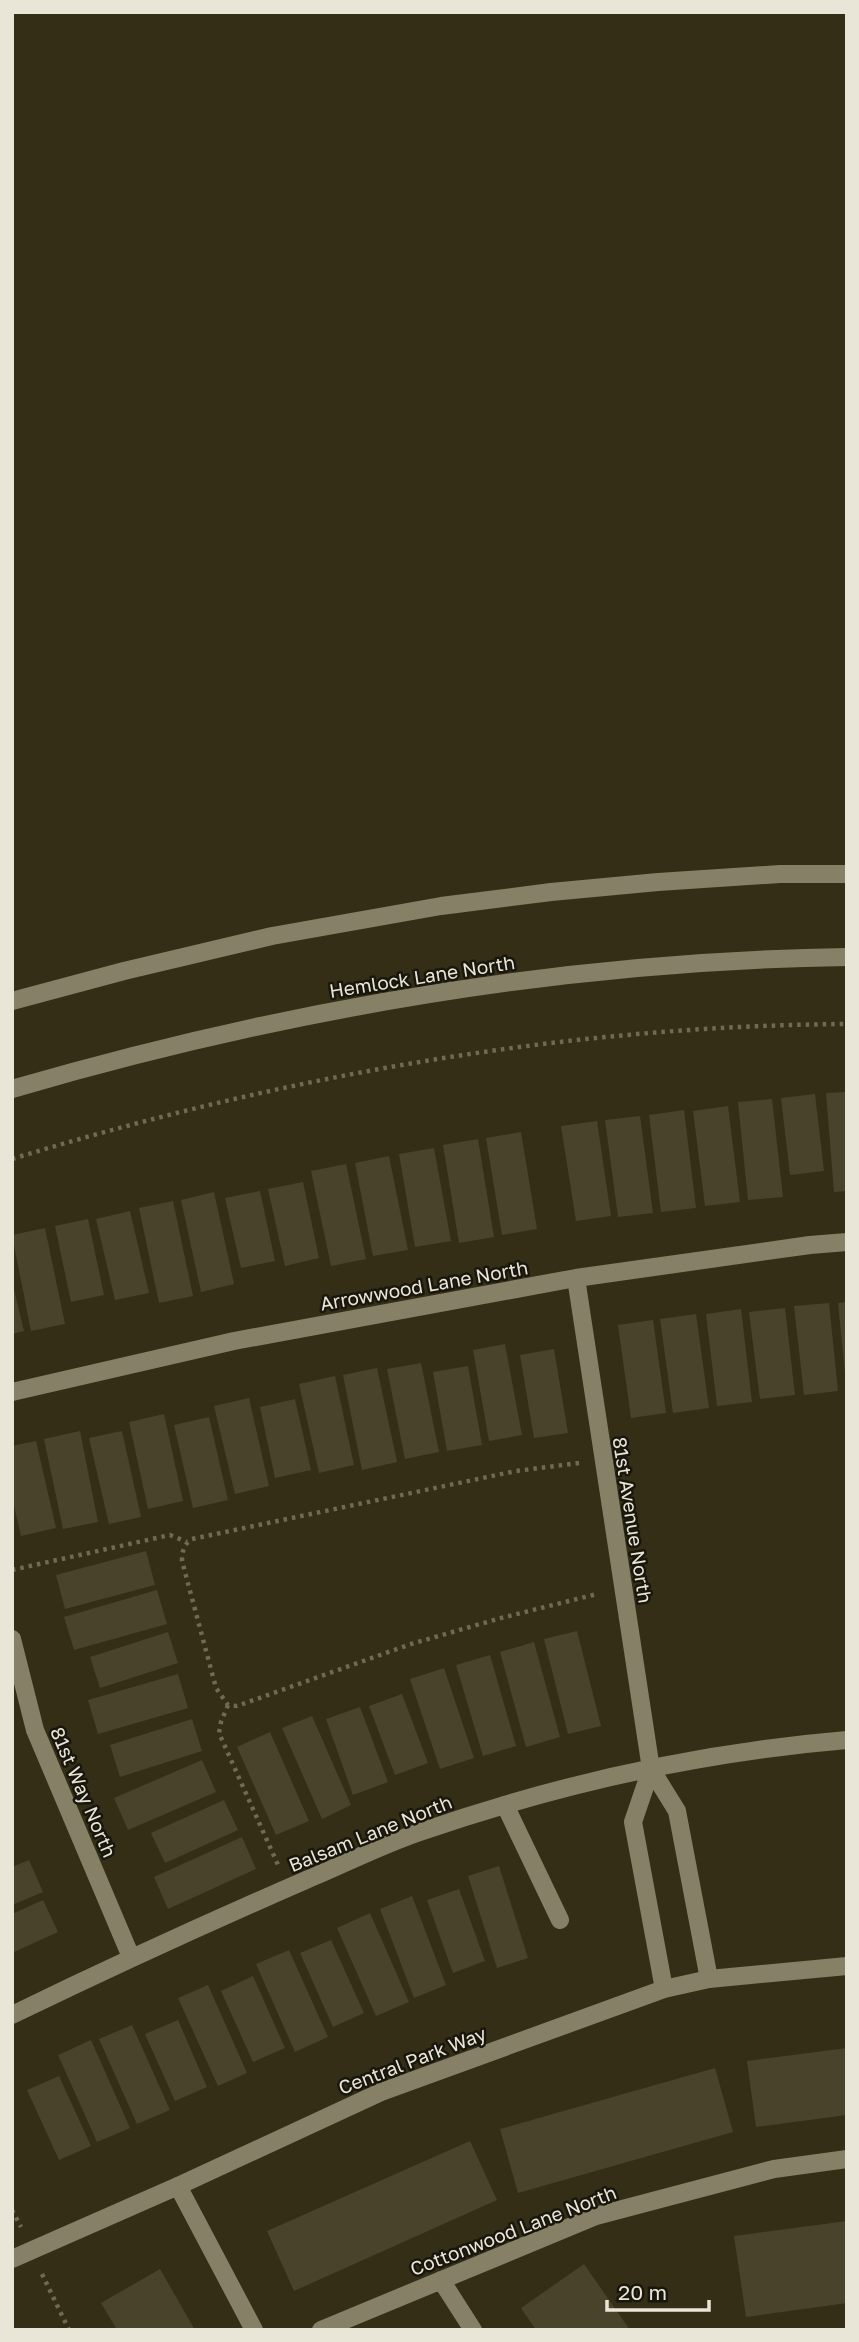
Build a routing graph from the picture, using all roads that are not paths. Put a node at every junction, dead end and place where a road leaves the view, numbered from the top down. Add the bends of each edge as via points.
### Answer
1 (847, 874) edge
2 (847, 957) edge
3 (12, 1001) edge
4 (12, 1089) edge
5 (847, 1242) edge
6 (576, 1278) junction
7 (12, 1392) edge
8 (12, 1639) edge
9 (847, 1740) edge
10 (652, 1769) junction
11 (505, 1805) junction
12 (560, 1920) dead end
13 (131, 1957) junction
14 (847, 1966) edge
15 (709, 1979) junction
16 (664, 1989) junction
17 (12, 2015) edge
18 (847, 2159) edge
19 (178, 2186) junction
20 (12, 2259) edge
21 (441, 2280) junction
22 (254, 2330) edge
23 (321, 2330) edge
24 (472, 2330) edge

1 - 3 street via 658,882 441,906 272,936
2 - 4 street, Hemlock Lane North via 720,962 476,986 216,1035
5 - 6 street, Arrowwood Lane North
6 - 7 street, Arrowwood Lane North via 234,1341
6 - 10 street, 81st Avenue North
8 - 13 street, 81st Way North via 35,1730
9 - 10 street, Balsam Lane North via 795,1744
10 - 11 street, Balsam Lane North
10 - 15 street, 81st Avenue North via 677,1811
10 - 16 street, 81st Avenue North via 633,1822
11 - 12 street
11 - 13 street, Balsam Lane North via 421,1832
13 - 17 street, Balsam Lane North
14 - 15 street, Central Park Way
15 - 16 street, Central Park Way
16 - 19 street, Central Park Way via 381,2092
18 - 21 street, Cottonwood Lane North via 774,2169 596,2216
19 - 20 street, Central Park Way
19 - 22 street
21 - 23 street, Cottonwood Lane North
21 - 24 street

